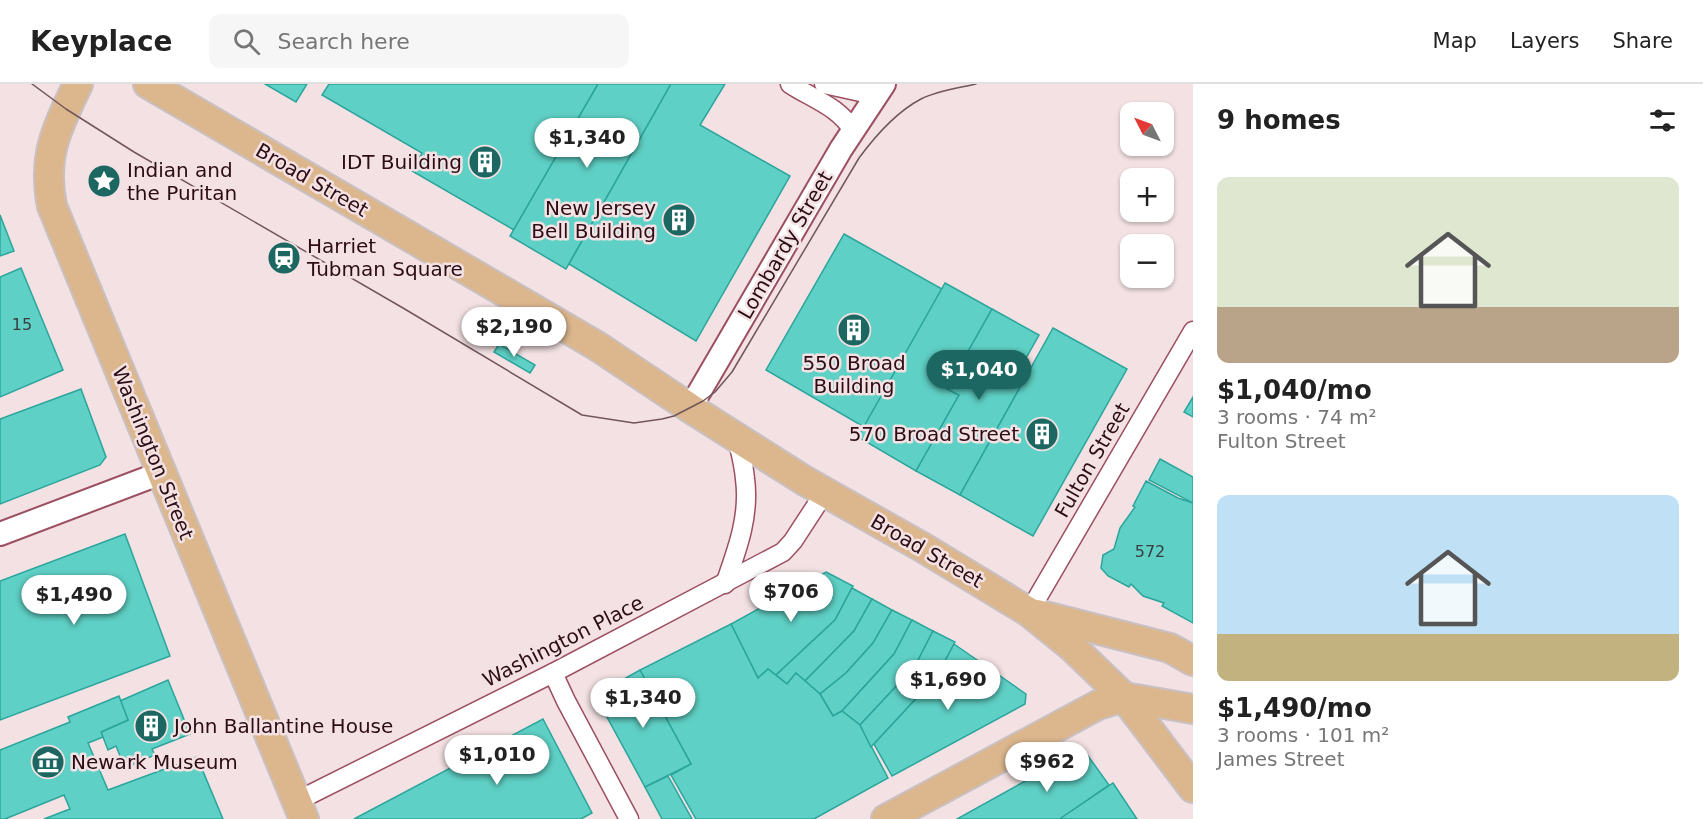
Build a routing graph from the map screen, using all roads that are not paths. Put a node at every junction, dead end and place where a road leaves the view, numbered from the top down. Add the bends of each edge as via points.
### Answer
1 (78, 84) edge
2 (148, 84) edge
3 (790, 84) edge
4 (824, 84) edge
5 (881, 88) edge
6 (852, 131) junction
7 (1193, 331) edge
8 (690, 408) junction
9 (737, 438) junction
10 (161, 473) junction
11 (825, 492) junction
12 (0, 534) edge
13 (725, 584) junction
14 (1029, 612) junction
15 (1193, 661) edge
16 (553, 673) junction
17 (1124, 698) junction
18 (1193, 709) edge
19 (1193, 788) edge
20 (300, 810) edge
21 (629, 819) edge
22 (886, 819) edge

1 - 10 main road, Washington Street via 58,126 49,158 52,206
2 - 8 main road, Broad Street via 597,346
3 - 6 street via 847,120
4 - 5 street via 865,93
5 - 6 street, Lombardy Street
6 - 8 street, Lombardy Street
7 - 14 street, Fulton Street
8 - 9 main road, Broad Street
9 - 11 main road, Broad Street
9 - 13 street via 746,480 745,516 741,541
10 - 12 street
10 - 20 main road, Washington Street
11 - 13 street, Washington Place via 783,552
11 - 14 main road, Broad Street
13 - 16 street, Washington Place
14 - 15 main road via 1170,648
14 - 17 main road
16 - 20 street, Washington Place
16 - 21 street
17 - 18 main road
17 - 19 main road
17 - 22 main road via 1074,717

